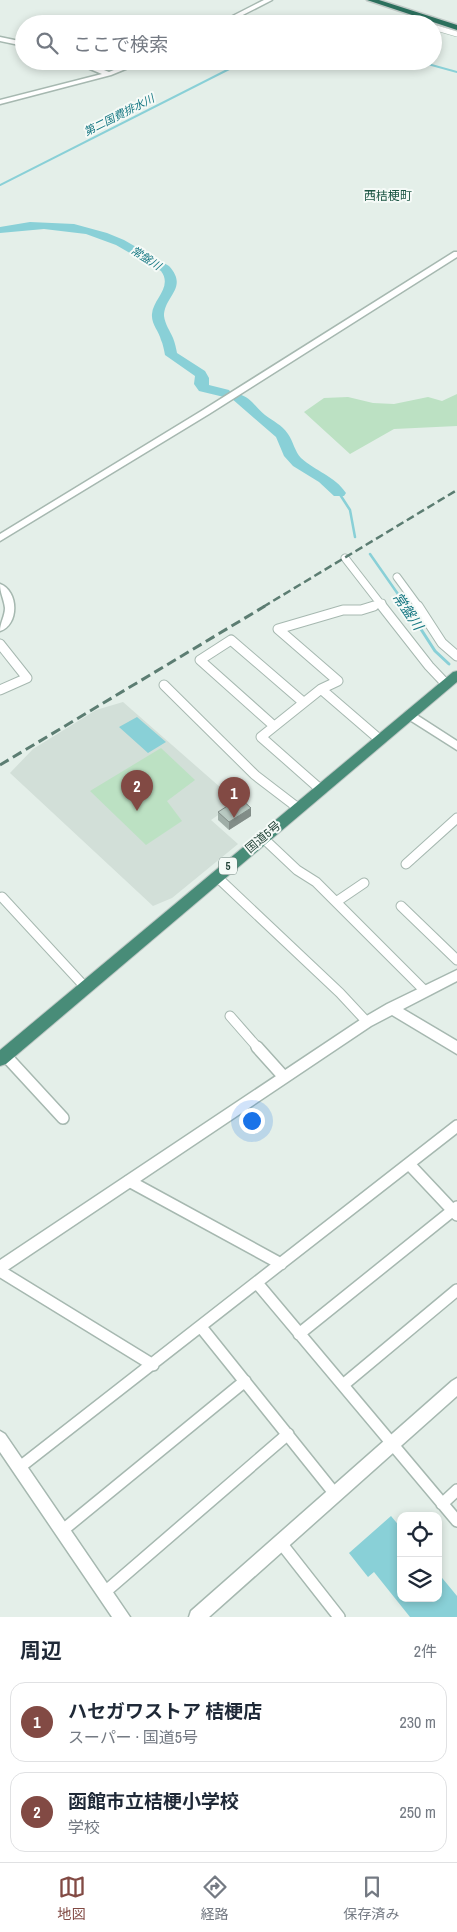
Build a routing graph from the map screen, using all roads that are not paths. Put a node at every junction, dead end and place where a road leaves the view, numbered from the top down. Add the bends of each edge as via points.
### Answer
1 (269, 0) edge
2 (371, 0) edge
3 (383, 0) edge
4 (238, 15) edge
5 (417, 15) edge
6 (429, 15) edge
7 (442, 19) edge
8 (442, 23) edge
9 (457, 24) edge
10 (457, 28) edge
11 (442, 29) edge
12 (457, 34) edge
13 (0, 39) edge
14 (15, 42) edge
15 (98, 70) edge
16 (119, 70) edge
17 (109, 74) junction
18 (0, 102) edge
19 (457, 254) edge
20 (0, 538) edge
21 (345, 558) dead end
22 (397, 577) dead end
23 (0, 587) edge
24 (382, 603) junction
25 (0, 628) edge
26 (0, 644) edge
27 (457, 656) edge
28 (451, 679) edge
29 (164, 685) dead end
30 (320, 689) junction
31 (0, 690) edge
32 (303, 702) junction
33 (409, 714) junction
34 (274, 726) junction
35 (379, 739) junction
36 (457, 746) edge
37 (320, 789) junction
38 (298, 808) junction
39 (457, 818) edge
40 (262, 837) junction
41 (406, 864) dead end
42 (216, 876) junction
43 (364, 883) dead end
44 (2, 897) dead end
45 (336, 902) junction
46 (401, 906) dead end
47 (457, 960) edge
48 (457, 975) edge
49 (85, 987) junction
50 (425, 991) junction
51 (391, 1008) junction
52 (230, 1016) dead end
53 (367, 1022) junction
54 (457, 1048) edge
55 (2, 1057) edge
56 (284, 1077) junction
57 (63, 1118) dead end
58 (457, 1126) edge
59 (409, 1164) junction
60 (129, 1181) junction
61 (456, 1211) edge
62 (281, 1264) junction
63 (0, 1269) edge
64 (257, 1283) junction
65 (457, 1290) edge
66 (201, 1327) junction
67 (300, 1334) junction
68 (153, 1365) junction
69 (245, 1381) junction
70 (343, 1385) junction
71 (457, 1386) edge
72 (288, 1434) junction
73 (0, 1439) edge
74 (392, 1444) junction
75 (20, 1467) junction
76 (457, 1490) edge
77 (335, 1494) junction
78 (442, 1504) junction
79 (457, 1521) edge
80 (63, 1530) junction
81 (281, 1543) junction
82 (105, 1592) junction
83 (334, 1615) edge
84 (122, 1617) edge
85 (197, 1617) edge

1 - 4 street
2 - 5 highway
3 - 6 highway
7 - 9 highway
8 - 10 highway
11 - 12 street
13 - 14 street
15 - 17 street
16 - 17 street
17 - 18 street
19 - 20 street
21 - 24 street
22 - 27 street via 438,639
23 - 25 street via 11,606 9,617
24 - 28 street via 429,666
24 - 30 street via 361,610 343,610 278,630 338,681
26 - 31 street via 27,678
28 - 33 highway, 国道5号 / 5
29 - 38 street via 255,775
30 - 32 street
30 - 35 street
32 - 34 street
32 - 34 street via 230,640 200,660
33 - 35 highway, 国道5号 / 5
33 - 36 street
34 - 37 street via 260,737
35 - 37 highway, 国道5号 / 5
37 - 38 highway, 国道5号 / 5
38 - 40 highway, 国道5号 / 5
39 - 41 street
40 - 42 highway, 国道5号 / 5
40 - 45 street
42 - 49 highway, 国道5号 / 5
42 - 53 street
43 - 45 street
44 - 49 street
45 - 50 street
46 - 47 street
48 - 50 street
49 - 55 highway, 国道5号 / 5
50 - 51 street
51 - 53 street
51 - 54 street
52 - 56 street
53 - 56 street
55 - 57 street
56 - 60 street
58 - 59 street
59 - 61 street
59 - 62 street
60 - 62 street
60 - 63 street
61 - 67 street
62 - 64 street
63 - 68 street
64 - 66 street
64 - 67 street
65 - 70 street
66 - 68 street
66 - 69 street
67 - 70 street
68 - 75 street
69 - 72 street
69 - 80 street
70 - 74 street
71 - 74 street
72 - 77 street
72 - 82 street
73 - 75 street
74 - 77 street
74 - 78 street
75 - 80 street
76 - 78 street
77 - 81 street
78 - 79 street
80 - 82 street
81 - 83 street
81 - 85 street
82 - 84 street

